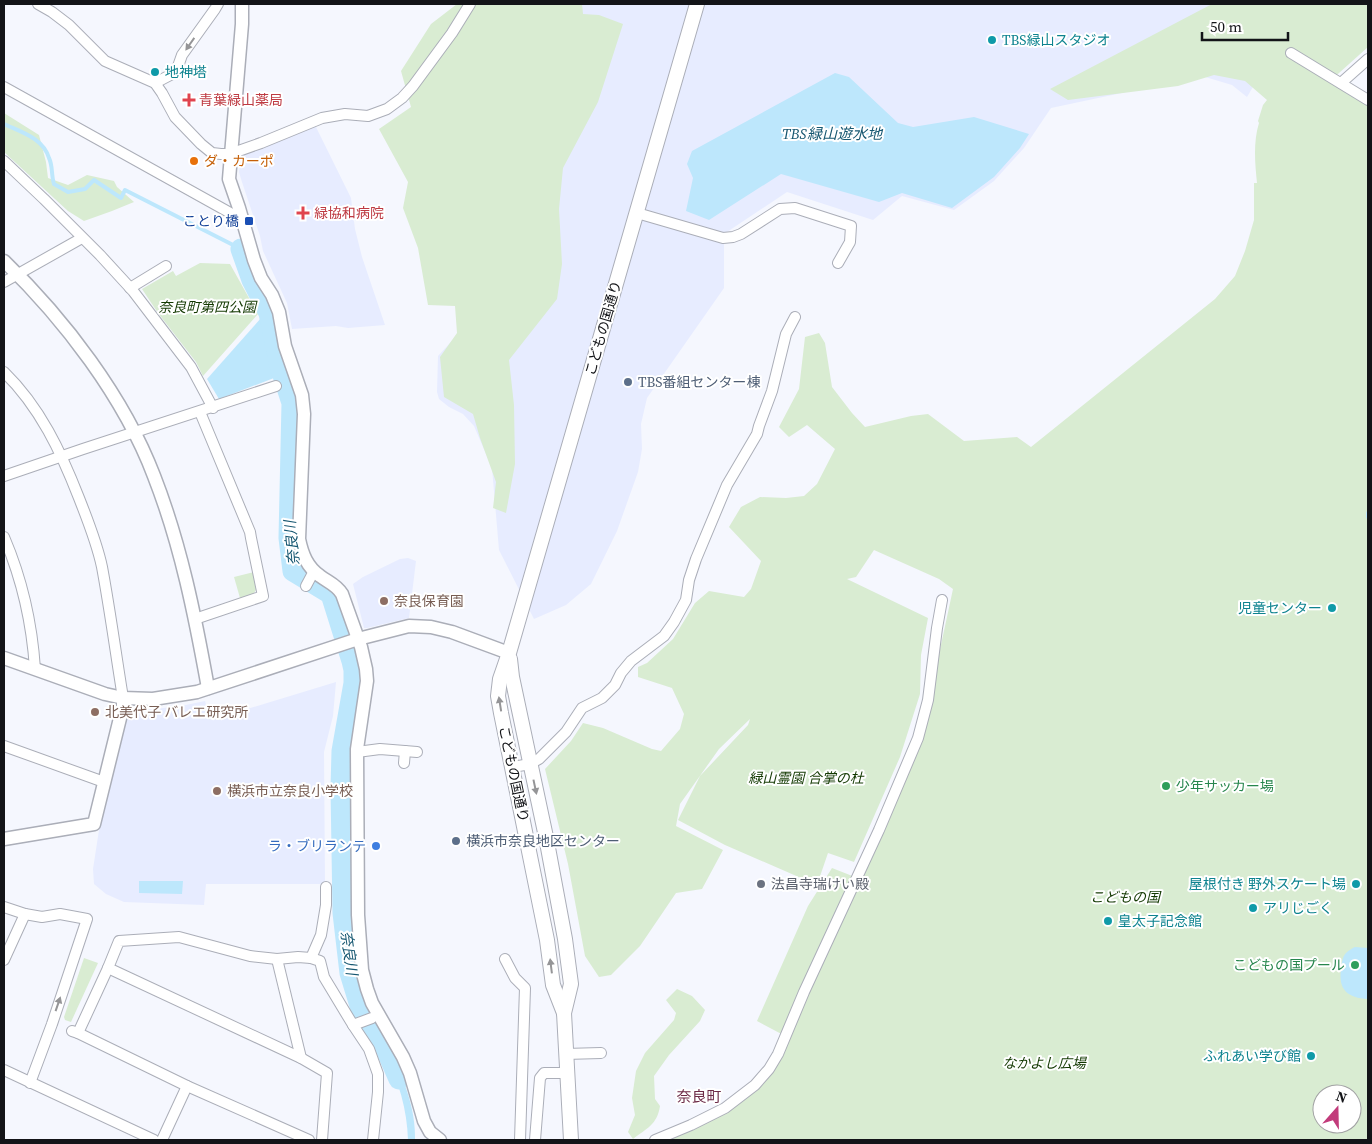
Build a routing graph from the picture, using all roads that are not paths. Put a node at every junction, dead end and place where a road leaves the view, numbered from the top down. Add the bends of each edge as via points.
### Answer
1 (38, 4) edge
2 (218, 4) edge
3 (242, 4) edge
4 (470, 4) edge
5 (697, 4) edge
6 (1291, 53) dead end
7 (1368, 59) edge
8 (1341, 83) junction
9 (155, 84) junction
10 (4, 87) edge
11 (1368, 100) edge
12 (230, 154) junction
13 (4, 161) edge
14 (637, 213) junction
15 (242, 220) junction
16 (82, 238) junction
17 (4, 260) edge
18 (838, 263) dead end
19 (166, 266) dead end
20 (17, 274) junction
21 (4, 282) edge
22 (130, 288) junction
23 (794, 317) dead end
24 (4, 372) edge
25 (276, 386) dead end
26 (213, 408) junction
27 (200, 412) junction
28 (134, 433) junction
29 (62, 456) junction
30 (4, 476) edge
31 (4, 537) edge
32 (313, 574) junction
33 (306, 586) dead end
34 (942, 600) dead end
35 (195, 619) junction
36 (356, 640) junction
37 (509, 653) junction
38 (4, 658) edge
39 (35, 669) junction
40 (208, 688) junction
41 (123, 698) junction
42 (4, 746) edge
43 (405, 751) junction
44 (357, 752) junction
45 (417, 752) dead end
46 (404, 764) dead end
47 (530, 764) junction
48 (513, 767) junction
49 (104, 782) junction
50 (4, 839) edge
51 (326, 888) dead end
52 (4, 907) edge
53 (25, 914) junction
54 (311, 958) junction
55 (277, 959) junction
56 (505, 959) dead end
57 (4, 960) edge
58 (108, 968) junction
59 (564, 1013) junction
60 (372, 1018) dead end
61 (356, 1024) junction
62 (601, 1053) dead end
63 (566, 1054) junction
64 (301, 1058) junction
65 (4, 1070) edge
66 (566, 1073) junction
67 (30, 1083) junction
68 (187, 1086) junction
69 (154, 1140) edge
70 (162, 1140) edge
71 (309, 1140) edge
72 (322, 1140) edge
73 (373, 1140) edge
74 (440, 1140) edge
75 (520, 1140) edge
76 (535, 1140) edge
77 (571, 1140) edge
78 (655, 1140) edge

1 - 9 street via 69,25 105,61
2 -> 9 street via 182,55 176,72
3 - 12 street
4 - 12 street via 413,86 387,109 368,116 345,114 322,118
5 - 14 main road, こどもの国通り
6 - 8 street
7 - 8 street
8 - 11 street
9 - 12 street via 175,118 200,144 212,152
10 - 15 street
12 - 15 street via 229,179
13 - 16 street
14 - 18 street via 723,238 741,234 780,209 795,208 851,226 850,242
14 - 37 main road, こどもの国通り
15 - 32 street via 261,278 279,312 285,346 302,395 299,539
16 - 20 street
16 - 22 street
17 - 20 street
19 - 22 street
20 - 21 street
20 - 28 street via 74,338 112,393
22 - 26 street via 191,367
23 - 47 street via 786,334 757,434 727,485 696,559 686,600 674,622 664,636 631,661 602,698 582,708 566,732 539,760
24 - 29 street via 28,400
25 - 26 street
26 - 27 street
27 - 28 street
27 - 35 street via 250,532 263,596
28 - 29 street
28 - 35 street via 154,475 168,517
29 - 30 street
29 - 41 street via 102,566
31 - 39 street via 22,586
32 - 33 street
32 - 36 street via 339,588
34 - 78 street via 928,700 918,738 778,1054 755,1085 725,1108
35 - 40 street
36 - 37 street via 401,627 431,627
36 - 40 street
36 - 44 street via 364,658 366,681
37 - 47 main road, こどもの国通り
48 -> 37 main road, こどもの国通り via 498,696
38 - 39 street
39 - 41 street
40 - 41 street via 153,699
41 - 49 street
42 - 49 street
43 - 44 street via 380,749
43 - 45 street
43 - 46 street
44 - 74 street via 358,922 366,989 410,1073 424,1122
47 - 48 street
47 -> 59 main road, こどもの国通り via 565,939 571,984
59 -> 48 main road, こどもの国通り via 553,985
49 - 50 street via 94,824
51 - 54 street via 321,935
52 - 53 street
53 - 57 street
67 -> 53 street via 56,1025 87,920 60,914 42,917
54 - 55 street
54 - 61 street via 320,961 324,977
55 - 58 street via 250,956 179,937 119,941
55 - 64 street
56 - 75 street via 515,978 525,988
58 - 64 street
58 - 68 street via 75,1032
59 - 63 main road, こどもの国通り
60 - 61 street
61 - 73 street via 378,1074
62 - 63 street
63 - 66 main road, こどもの国通り
64 - 72 street via 327,1073
65 - 67 street
66 - 76 street via 544,1073 540,1078
66 - 77 main road, こどもの国通り
67 - 69 street
68 - 70 street
68 - 71 street

